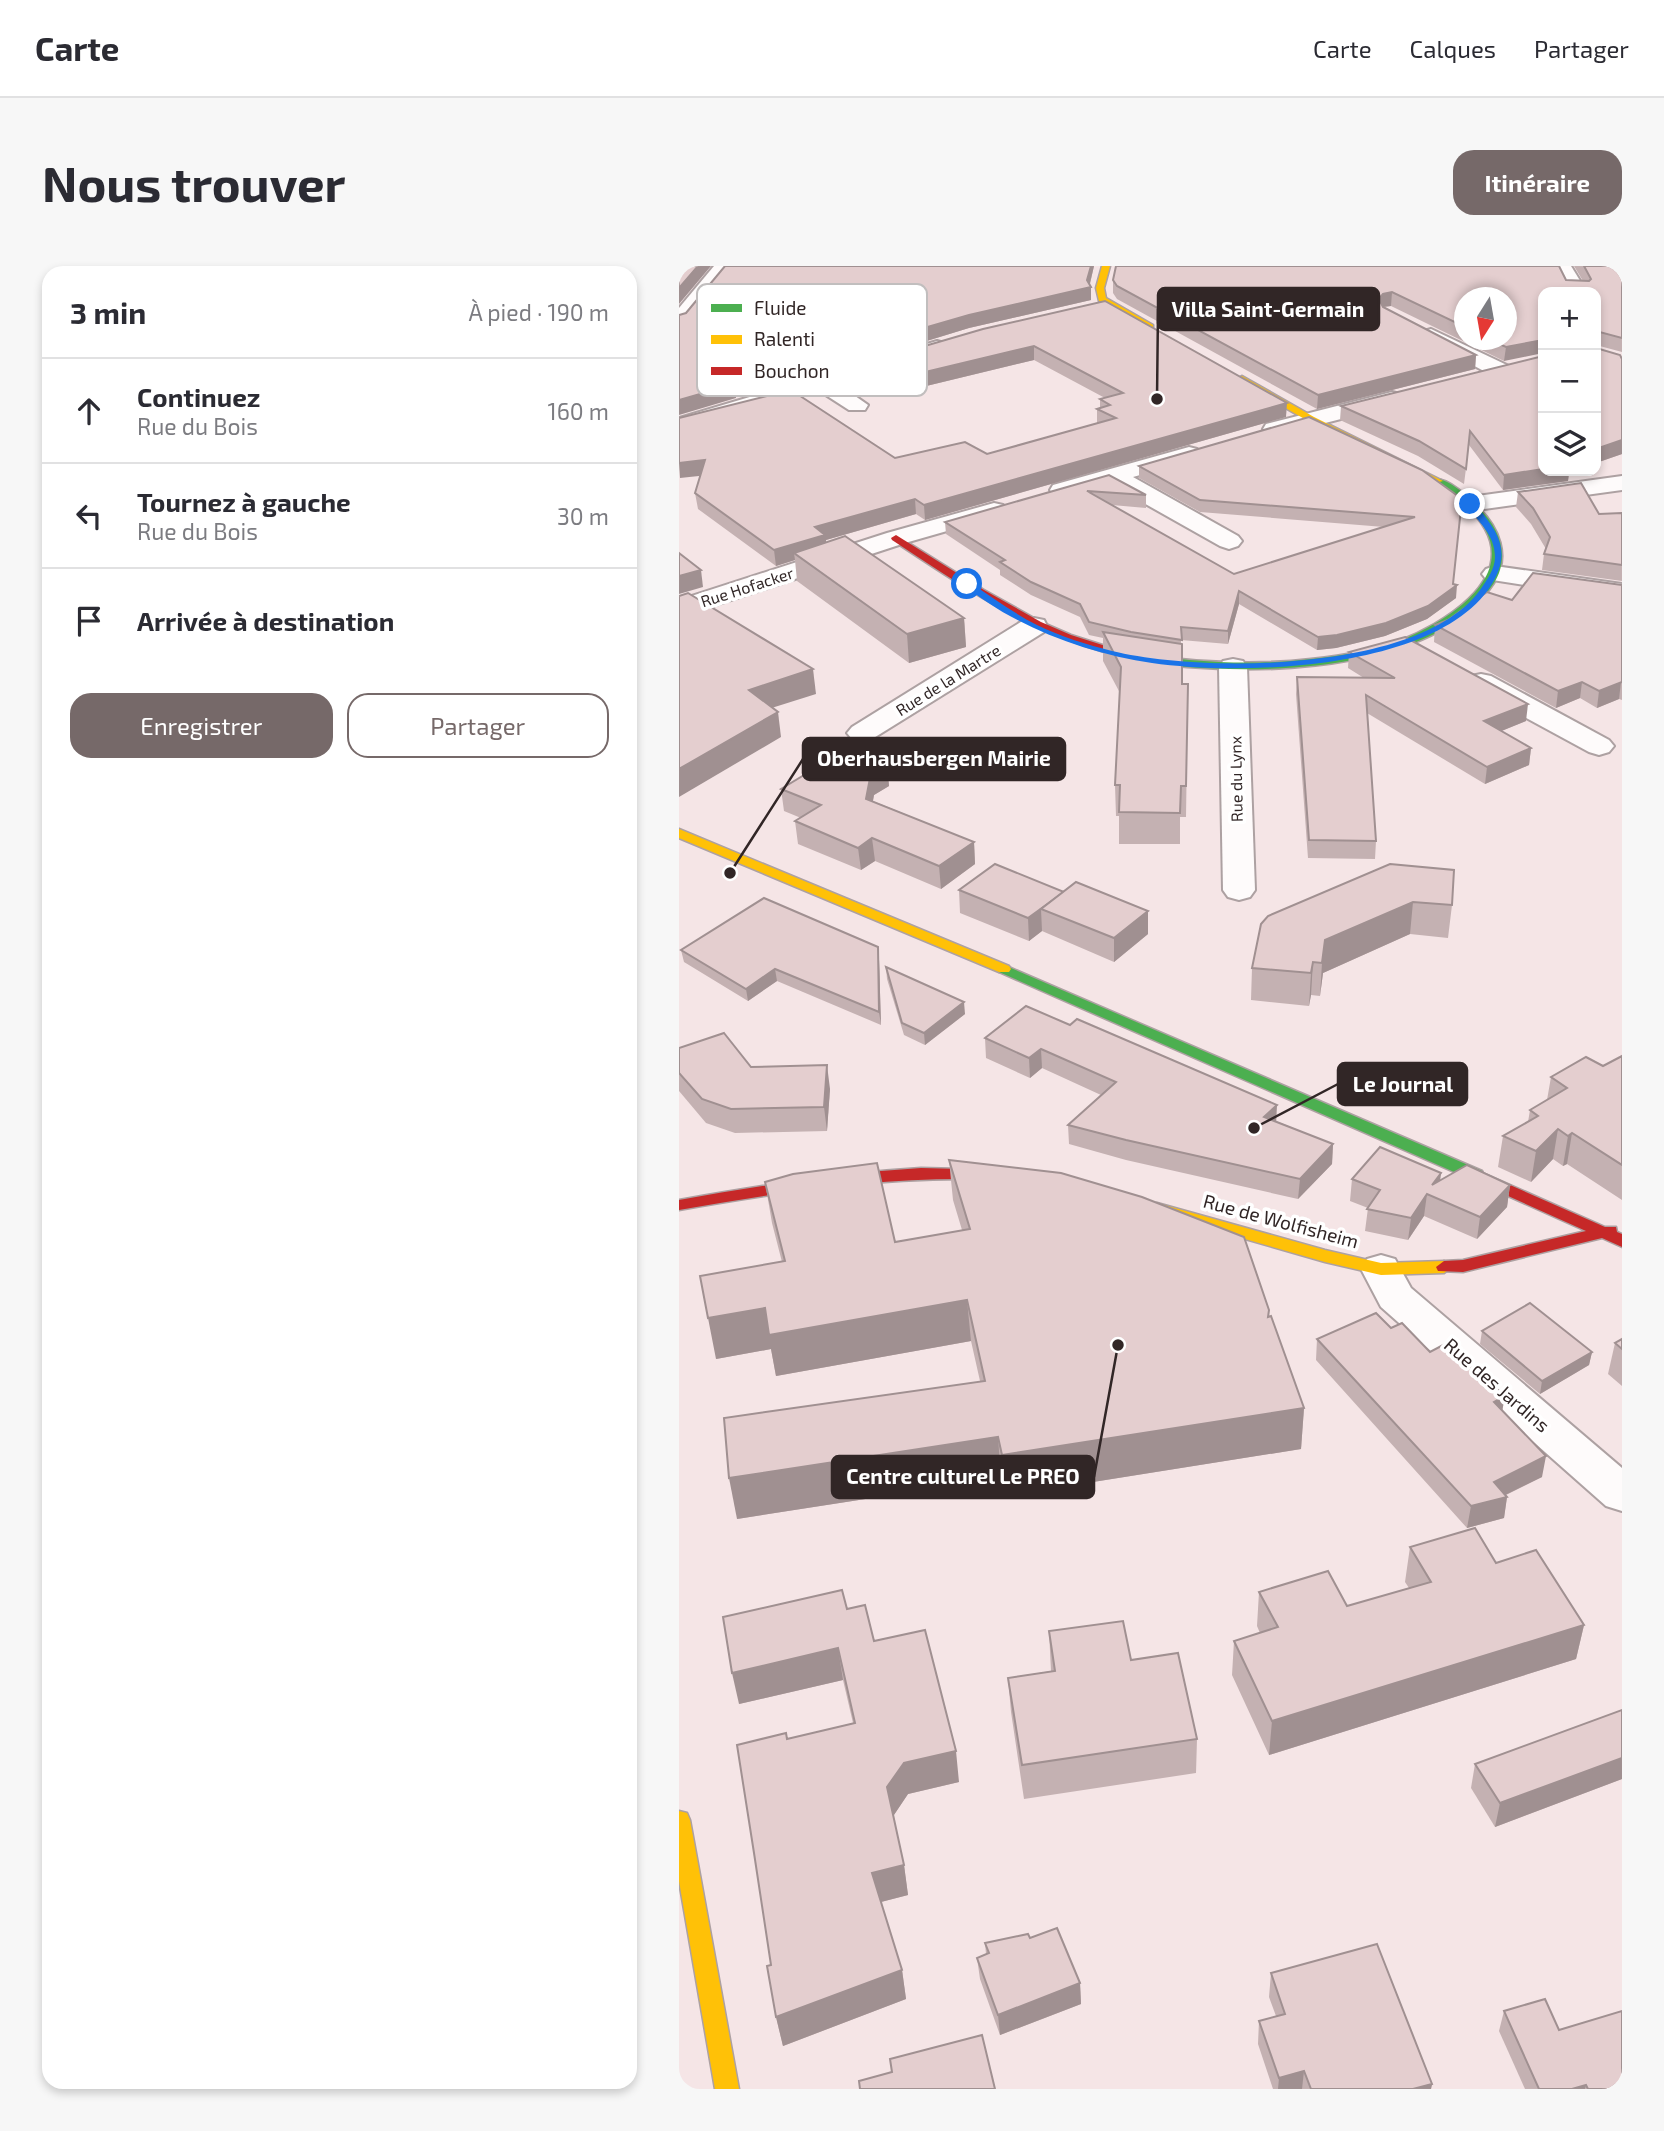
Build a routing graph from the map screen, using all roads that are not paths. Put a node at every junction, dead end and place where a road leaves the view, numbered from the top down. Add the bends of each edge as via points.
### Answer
1 (724, 266) edge
2 (1106, 266) edge
3 (1561, 266) edge
4 (709, 284) edge
5 (1574, 287) edge
6 (697, 299) edge
7 (1108, 305) junction
8 (1083, 311) edge
9 (679, 321) edge
10 (1413, 326) edge
11 (1169, 338) edge
12 (951, 343) edge
13 (927, 350) edge
14 (1228, 371) edge
15 (1465, 382) edge
16 (1414, 394) edge
17 (774, 396) edge
18 (843, 396) edge
19 (857, 405) dead end
20 (1311, 418) junction
21 (679, 425) edge
22 (1257, 434) edge
23 (1205, 449) edge
24 (1112, 476) junction
25 (1622, 483) edge
26 (1036, 498) edge
27 (1470, 504) junction
28 (1011, 505) edge
29 (896, 538) junction
30 (1229, 541) dead end
31 (1495, 574) junction
32 (1622, 592) edge
33 (679, 609) edge
34 (1034, 626) junction
35 (1406, 641) junction
36 (1233, 667) junction
37 (862, 733) dead end
38 (1599, 746) dead end
39 (679, 833) edge
40 (1238, 890) dead end
41 (1021, 1177) edge
42 (679, 1205) edge
43 (1146, 1205) edge
44 (1622, 1227) edge
45 (1604, 1233) junction
46 (1622, 1241) edge
47 (1381, 1269) junction
48 (1622, 1494) edge
49 (679, 1820) edge
50 (727, 2089) edge

1 - 4 street
2 - 7 street via 1100,294
3 - 5 street
6 - 9 street
7 - 8 street
7 - 11 street
10 - 15 street via 1513,370
12 - 13 street
14 - 20 street
16 - 20 street
17 - 21 street
18 - 19 street
20 - 22 street
20 - 27 street via 1432,478
23 - 24 street
24 - 26 street
24 - 30 street
25 - 27 street
27 - 31 street via 1496,540
28 - 29 street, Rue Hofacker
29 - 33 street, Rue Hofacker
29 - 34 street
31 - 32 street
31 - 35 street via 1465,611
34 - 36 street via 1119,655
34 - 37 street, Rue de la Martre
35 - 36 street via 1342,658
35 - 38 street
36 - 40 street, Rue du Lynx
39 - 45 street via 1283,1088
41 - 42 street via 909,1171
43 - 47 street, Rue de Wolfisheim
44 - 45 street, Rue de Wolfisheim
45 - 46 street
45 - 47 street, Rue de Wolfisheim via 1464,1266
47 - 48 street, Rue des Jardins via 1395,1297
49 - 50 street

